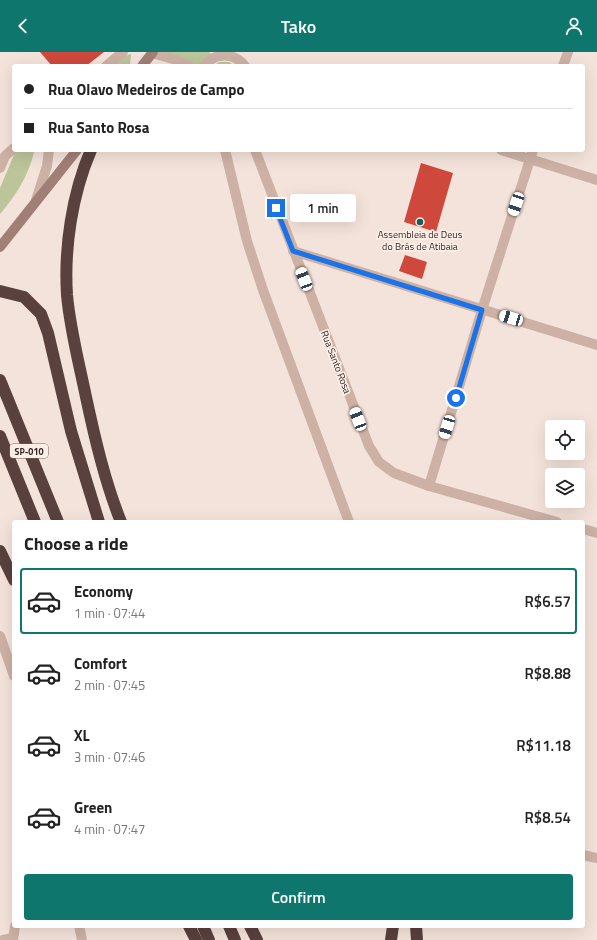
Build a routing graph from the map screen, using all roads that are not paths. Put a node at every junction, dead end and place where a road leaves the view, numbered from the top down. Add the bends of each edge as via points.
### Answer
1 (122, 52) edge
2 (151, 52) edge
3 (568, 52) edge
4 (220, 53) edge
5 (242, 62) edge
6 (108, 64) edge
7 (143, 64) edge
8 (185, 64) edge
9 (206, 64) edge
10 (564, 64) edge
11 (12, 150) edge
12 (49, 152) edge
13 (75, 152) edge
14 (90, 152) edge
15 (225, 152) edge
16 (255, 152) edge
17 (513, 152) edge
18 (532, 155) edge
19 (0, 168) edge
20 (597, 180) edge
21 (36, 200) junction
22 (0, 247) edge
23 (293, 251) junction
24 (0, 291) edge
25 (482, 310) junction
26 (597, 345) edge
27 (0, 380) edge
28 (0, 436) edge
29 (429, 486) junction
30 (34, 520) edge
31 (57, 520) edge
32 (98, 520) edge
33 (121, 520) edge
34 (348, 520) edge
35 (550, 520) edge
36 (585, 531) edge
37 (597, 534) edge
38 (0, 551) edge
39 (12, 576) edge
40 (0, 636) edge
41 (12, 670) edge
42 (585, 855) edge
43 (597, 858) edge
44 (14, 928) edge
45 (79, 928) edge
46 (190, 928) edge
47 (204, 928) edge
48 (230, 928) edge
49 (251, 928) edge
50 (393, 928) edge
51 (416, 928) edge
52 (10, 939) edge
53 (82, 940) edge
54 (196, 940) edge
55 (209, 940) edge
56 (235, 940) edge
57 (257, 940) edge
58 (390, 940) edge
59 (417, 940) edge

1 - 6 street
2 - 7 main road
2 - 8 street
3 - 10 street
4 - 5 street via 231,55
4 - 9 street
11 - 19 street via 5,156
12 - 21 street
13 - 21 main road
14 - 33 highway via 74,206 67,254 67,296 73,337 94,433
15 - 34 street via 258,276
16 - 23 street, Rua Santo Rosa
17 - 18 street
18 - 20 street
18 - 25 street
21 - 22 main road
23 - 25 street
23 - 29 street, Rua Santo Rosa via 368,446 379,462 394,473
24 - 32 highway via 24,297 41,314 48,333 70,431
25 - 26 street
25 - 29 street
27 - 31 highway, SP-010
28 - 30 highway, SP-010
29 - 35 street, Rua Santo Rosa
36 - 37 street
38 - 39 highway
40 - 41 street
42 - 43 street
44 - 52 street
45 - 53 street
46 - 54 highway
47 - 55 highway
48 - 56 highway
49 - 57 highway
50 - 58 highway
51 - 59 highway

